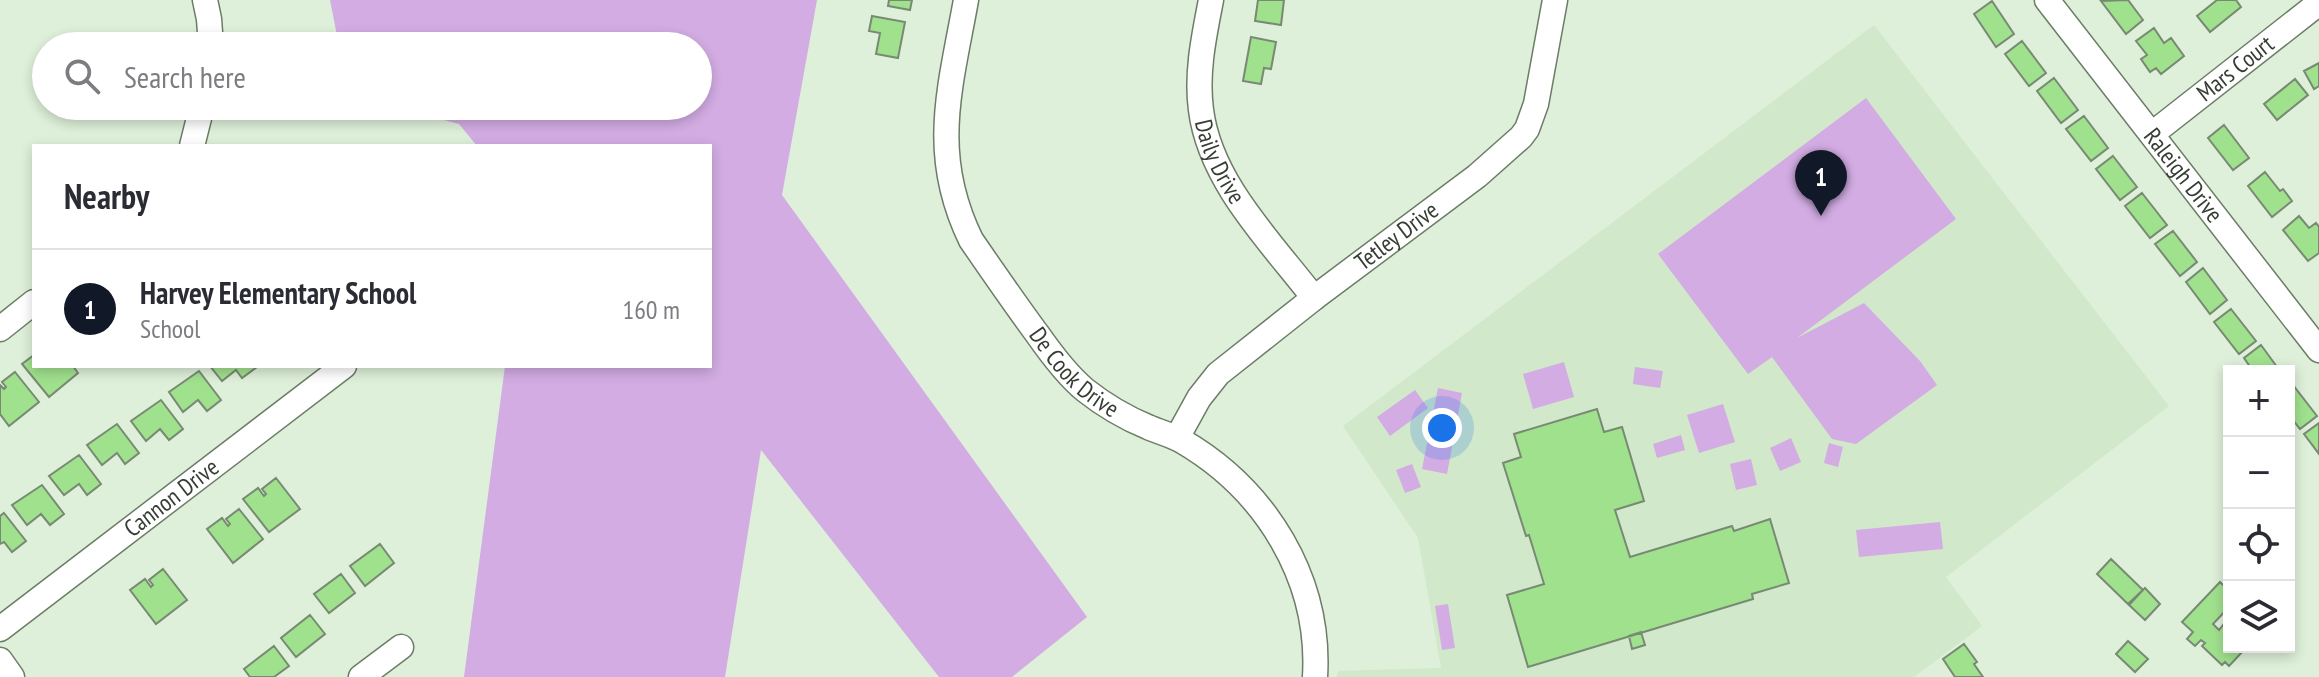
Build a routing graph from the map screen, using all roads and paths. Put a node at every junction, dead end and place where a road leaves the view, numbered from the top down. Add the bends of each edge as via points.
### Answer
1 (205, 0) edge
2 (966, 0) edge
3 (1211, 0) edge
4 (1555, 0) edge
5 (2047, 0) edge
6 (2319, 3) edge
7 (210, 32) edge
8 (198, 120) edge
9 (2152, 134) junction
10 (192, 144) edge
11 (1314, 298) junction
12 (32, 304) edge
13 (0, 329) edge
14 (2314, 335) edge
15 (341, 368) edge
16 (1177, 438) junction
17 (0, 629) edge
18 (401, 647) dead end
19 (0, 660) edge
20 (12, 677) edge
21 (361, 677) edge
22 (1315, 677) edge

1 - 7 street
2 - 16 street, De Cook Drive via 945,129 949,178 971,240 1075,380 1124,416
3 - 11 street, Daily Drive via 1200,62 1206,135 1249,215
4 - 11 street, Tetley Drive via 1536,104 1521,137
5 - 9 street, Raleigh Drive
6 - 9 street, Mars Court
8 - 10 street
9 - 14 street, Raleigh Drive
11 - 16 street, Tetley Drive via 1218,374
12 - 13 street
15 - 17 street, Cannon Drive
16 - 22 street, De Cook Drive via 1233,476 1275,529 1304,585 1313,620
18 - 21 street
19 - 20 street

